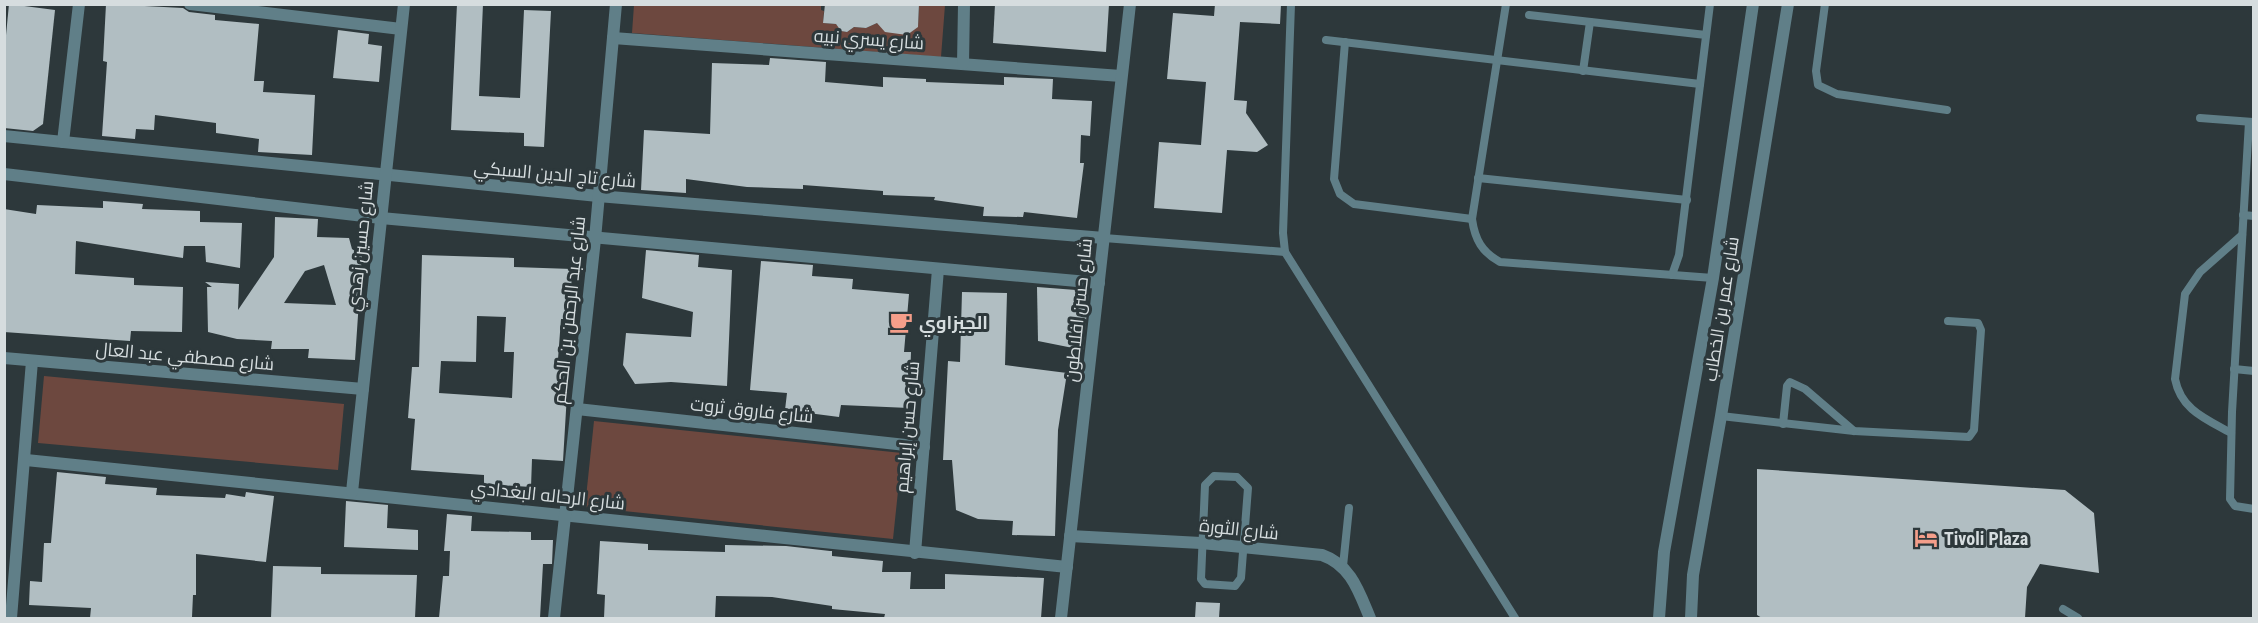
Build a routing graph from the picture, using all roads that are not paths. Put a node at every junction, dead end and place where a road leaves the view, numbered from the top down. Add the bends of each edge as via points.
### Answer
1 (79, 4) edge
2 (190, 4) edge
3 (404, 4) edge
4 (616, 4) edge
5 (964, 4) edge
6 (1130, 4) edge
7 (1292, 4) edge
8 (1506, 4) edge
9 (1710, 4) edge
10 (1753, 4) edge
11 (1788, 4) edge
12 (1825, 4) edge
13 (1529, 15) dead end
14 (1590, 22) junction
15 (401, 29) junction
16 (1706, 35) junction
17 (613, 38) junction
18 (1326, 40) dead end
19 (1345, 42) junction
20 (1497, 60) junction
21 (963, 64) junction
22 (1583, 71) junction
23 (1122, 76) junction
24 (1700, 84) junction
25 (1947, 110) dead end
26 (2200, 118) dead end
27 (2251, 122) edge
28 (4, 136) edge
29 (63, 142) junction
30 (4, 174) edge
31 (386, 176) junction
32 (1478, 177) junction
33 (598, 196) junction
34 (1687, 200) junction
35 (2243, 215) junction
36 (2253, 216) edge
37 (381, 218) junction
38 (1473, 219) junction
39 (2242, 235) junction
40 (595, 238) junction
41 (1104, 238) junction
42 (1285, 252) junction
43 (938, 269) junction
44 (1672, 275) junction
45 (1713, 279) junction
46 (1099, 283) junction
47 (1948, 321) dead end
48 (4, 358) edge
49 (32, 361) junction
50 (2234, 369) junction
51 (2253, 371) edge
52 (363, 389) junction
53 (577, 409) junction
54 (1721, 416) junction
55 (1783, 424) junction
56 (1854, 431) junction
57 (2231, 433) junction
58 (924, 447) junction
59 (26, 460) junction
60 (352, 492) junction
61 (1349, 508) dead end
62 (2253, 509) edge
63 (564, 514) junction
64 (1070, 536) junction
65 (1201, 543) junction
66 (1244, 548) junction
67 (915, 552) junction
68 (1067, 567) junction
69 (1343, 567) junction
70 (2063, 609) dead end
71 (11, 618) edge
72 (554, 618) edge
73 (1061, 618) edge
74 (1370, 618) edge
75 (1515, 618) edge
76 (1659, 618) edge
77 (1691, 618) edge
78 (2078, 618) edge

1 - 29 street
2 - 15 street
3 - 15 street, شارع حسين زهدي
4 - 17 street, شارع عبد الرحمن بن الحكم
5 - 21 street
6 - 23 street, شارع حسن افلاطون
7 - 42 lane
8 - 20 lane
9 - 16 lane
10 - 45 street, شارع عمر بن الخطاب
11 - 54 street, شارع عمر بن الخطاب
12 - 25 lane via 1816,71 1818,85 1837,93
13 - 14 lane
14 - 16 lane
14 - 22 lane
15 - 31 street, شارع حسين زهدي
16 - 24 lane
17 - 21 street, شارع يسري نبيه
17 - 33 street, شارع عبد الرحمن بن الحكم
18 - 19 lane
19 - 20 lane
19 - 38 lane via 1334,170 1340,195 1354,204
20 - 22 lane
20 - 32 lane
21 - 23 street, شارع يسري نبيه
22 - 24 lane
23 - 41 street, شارع حسن افلاطون
24 - 34 lane
26 - 27 lane
27 - 35 lane
28 - 29 street, شارع تاج الدين السبكي
29 - 31 street, شارع تاج الدين السبكي
30 - 37 street
31 - 33 street, شارع تاج الدين السبكي
31 - 37 street, شارع حسين زهدي
32 - 34 lane
32 - 38 lane
33 - 40 street, شارع عبد الرحمن بن الحكم
33 - 41 street, شارع تاج الدين السبكي
34 - 44 lane
35 - 36 lane
35 - 39 lane
37 - 40 street
37 - 52 street, شارع حسين زهدي
38 - 44 lane via 1479,245 1500,262
39 - 50 lane
39 - 57 lane via 2200,272 2185,294 2175,380 2185,404
40 - 43 street
40 - 53 street, شارع عبد الرحمن بن الحكم
41 - 42 lane
41 - 46 street, شارع حسن افلاطون
42 - 75 lane
43 - 46 street
43 - 58 street, شارع حسن إبراهيم
44 - 45 lane
45 - 76 street, شارع عمر بن الخطاب via 1664,552
46 - 64 street, شارع حسن افلاطون
47 - 56 lane via 1978,323 1982,330 1974,430 1969,437
48 - 49 street, شارع مصطفي عبد العال
49 - 52 street, شارع مصطفي عبد العال
49 - 59 street
50 - 51 lane
50 - 57 lane
52 - 60 street, شارع حسين زهدي
53 - 58 street, شارع فاروق ثروت
53 - 63 street, شارع عبد الرحمن بن الحكم
54 - 55 lane
54 - 77 street, شارع عمر بن الخطاب via 1693,575
55 - 56 lane
55 - 56 lane via 1790,382 1805,389
57 - 62 lane via 2230,499 2235,506
58 - 67 street, شارع حسن إبراهيم
59 - 60 street, شارع الرحاله البغدادي
59 - 71 street
60 - 63 street, شارع الرحاله البغدادي
61 - 69 lane
63 - 67 street, شارع الرحاله البغدادي
63 - 72 street, شارع عبد الرحمن بن الحكم
64 - 65 street, شارع الثورة
64 - 68 street, شارع حسن افلاطون
65 - 66 street, شارع الثورة
65 - 66 lane via 1200,576 1205,584 1238,584
65 - 66 lane via 1206,482 1215,476 1237,477 1248,488
66 - 69 street, شارع الثورة via 1322,555
67 - 68 street, شارع الرحاله البغدادي
68 - 73 street, شارع حسن افلاطون
69 - 74 street
70 - 78 lane

